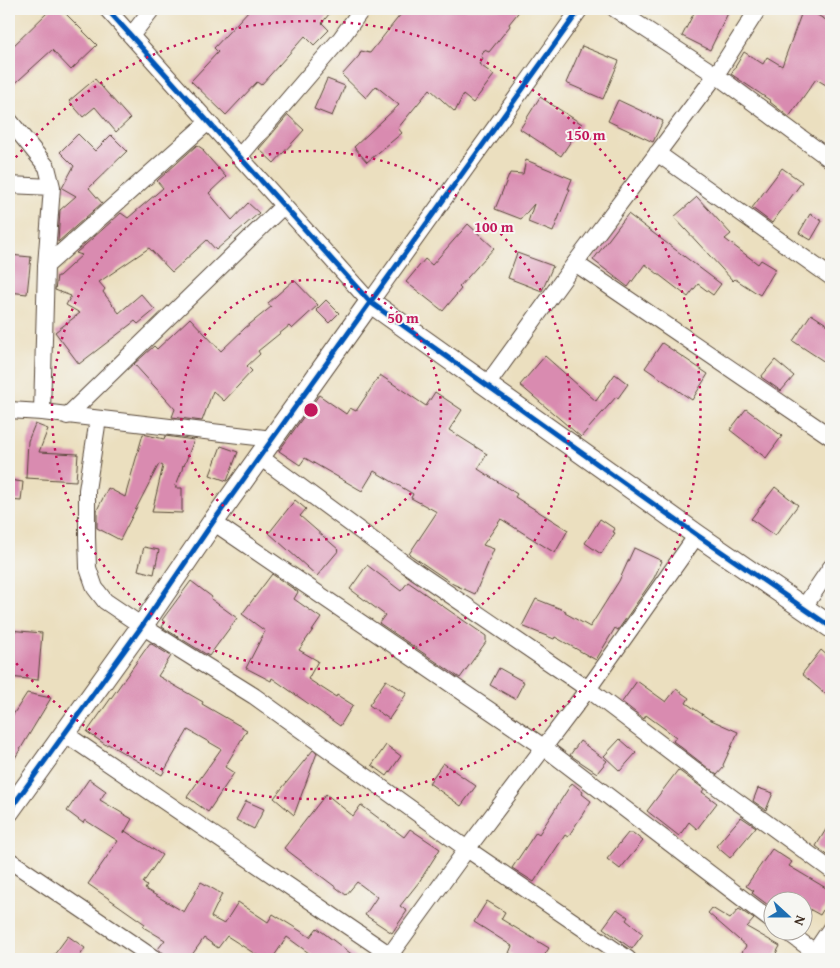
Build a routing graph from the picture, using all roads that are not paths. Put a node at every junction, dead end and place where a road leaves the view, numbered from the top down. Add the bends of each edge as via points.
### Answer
1 (107, 9) edge
2 (152, 9) edge
3 (362, 9) edge
4 (580, 9) edge
5 (616, 9) edge
6 (758, 9) edge
7 (131, 36) junction
8 (716, 76) junction
9 (9, 120) edge
10 (208, 122) junction
11 (657, 153) junction
12 (239, 157) junction
13 (831, 160) edge
14 (9, 185) edge
15 (52, 187) junction
16 (283, 206) junction
17 (575, 263) junction
18 (46, 266) junction
19 (831, 277) edge
20 (370, 302) junction
21 (486, 386) junction
22 (9, 410) edge
23 (42, 412) junction
24 (67, 416) junction
25 (98, 419) junction
26 (831, 436) edge
27 (272, 439) junction
28 (260, 457) junction
29 (213, 522) junction
30 (697, 535) junction
31 (831, 567) edge
32 (804, 607) junction
33 (142, 626) junction
34 (831, 627) edge
35 (588, 689) junction
36 (64, 733) junction
37 (545, 748) junction
38 (9, 811) edge
39 (467, 849) junction
40 (9, 860) edge
41 (831, 870) edge
42 (762, 913) edge
43 (831, 928) edge
44 (796, 940) edge
45 (816, 957) edge
46 (391, 958) edge
47 (155, 959) edge
48 (628, 959) edge

1 - 7 street
2 - 7 street
3 - 12 street
4 - 20 street
5 - 8 street
6 - 8 street
7 - 10 street
8 - 11 street
8 - 13 street
9 - 15 street via 48,167
10 - 12 street
10 - 18 street
11 - 17 street
11 - 19 street
12 - 16 street
14 - 15 street
15 - 18 street
16 - 20 street
16 - 24 street
17 - 21 street
17 - 26 street
18 - 23 street
20 - 21 street
20 - 27 street
21 - 30 street
22 - 23 street
23 - 24 street
24 - 25 street
25 - 27 street
25 - 33 street via 88,490 88,568 95,588 105,601
27 - 28 street
28 - 29 street
28 - 35 street via 408,566
29 - 33 street
29 - 37 street
30 - 32 street
30 - 35 street
31 - 32 street
32 - 34 street
33 - 36 street
33 - 39 street via 254,696
35 - 37 street
35 - 41 street
36 - 38 street
36 - 46 street
37 - 39 street
37 - 42 street
39 - 46 street
39 - 48 street
40 - 47 street
43 - 45 street
44 - 45 street

